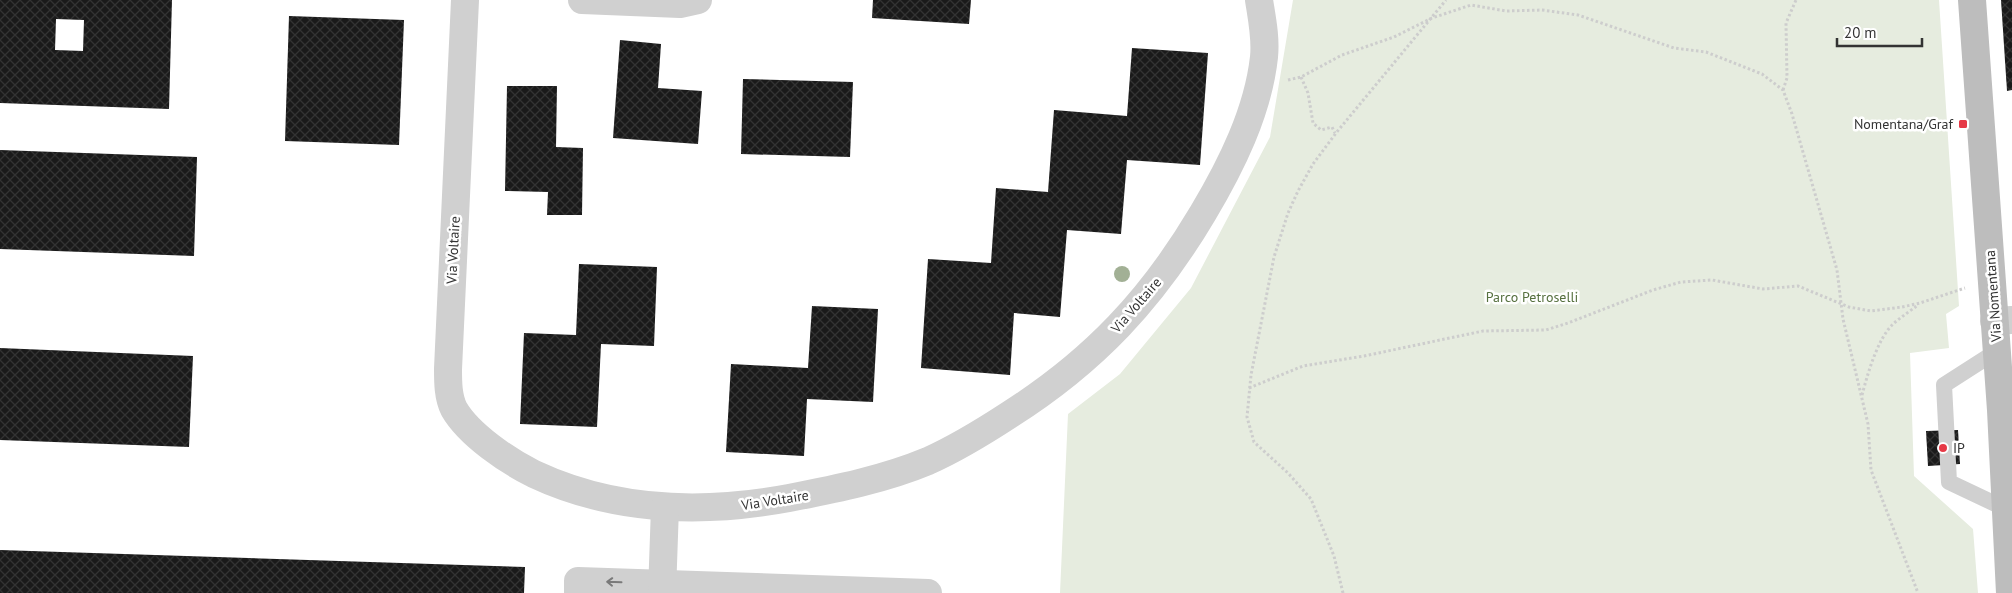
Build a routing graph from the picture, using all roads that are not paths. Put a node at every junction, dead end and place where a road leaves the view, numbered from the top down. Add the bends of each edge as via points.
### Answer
1 (464, 0) edge
2 (582, 0) edge
3 (698, 0) edge
4 (1259, 0) edge
5 (1972, 0) edge
6 (2003, 320) edge
7 (1997, 351) junction
8 (2006, 412) edge
9 (665, 507) junction
10 (2006, 509) junction
11 (2010, 583) edge
12 (662, 588) edge
13 (578, 593) edge
14 (928, 593) edge

1 - 9 street, Via Voltaire via 448,369 452,403 477,435 528,471 565,487 604,498
2 - 3 street via 680,4
4 - 9 street, Via Voltaire via 1264,28 1264,57 1252,109 1226,172 1193,230 1158,281 1084,360 993,426 953,449 908,468 773,501 724,507
5 - 6 main road, Via Nomentana via 1991,280
6 - 7 main road, Via Nomentana
7 - 8 main road, Via Nomentana
7 - 10 lane via 1944,384 1949,482
8 - 10 main road, Via Nomentana
9 - 12 street
10 - 11 main road, Via Nomentana
12 -> 13 street via 578,581
12 - 14 street

